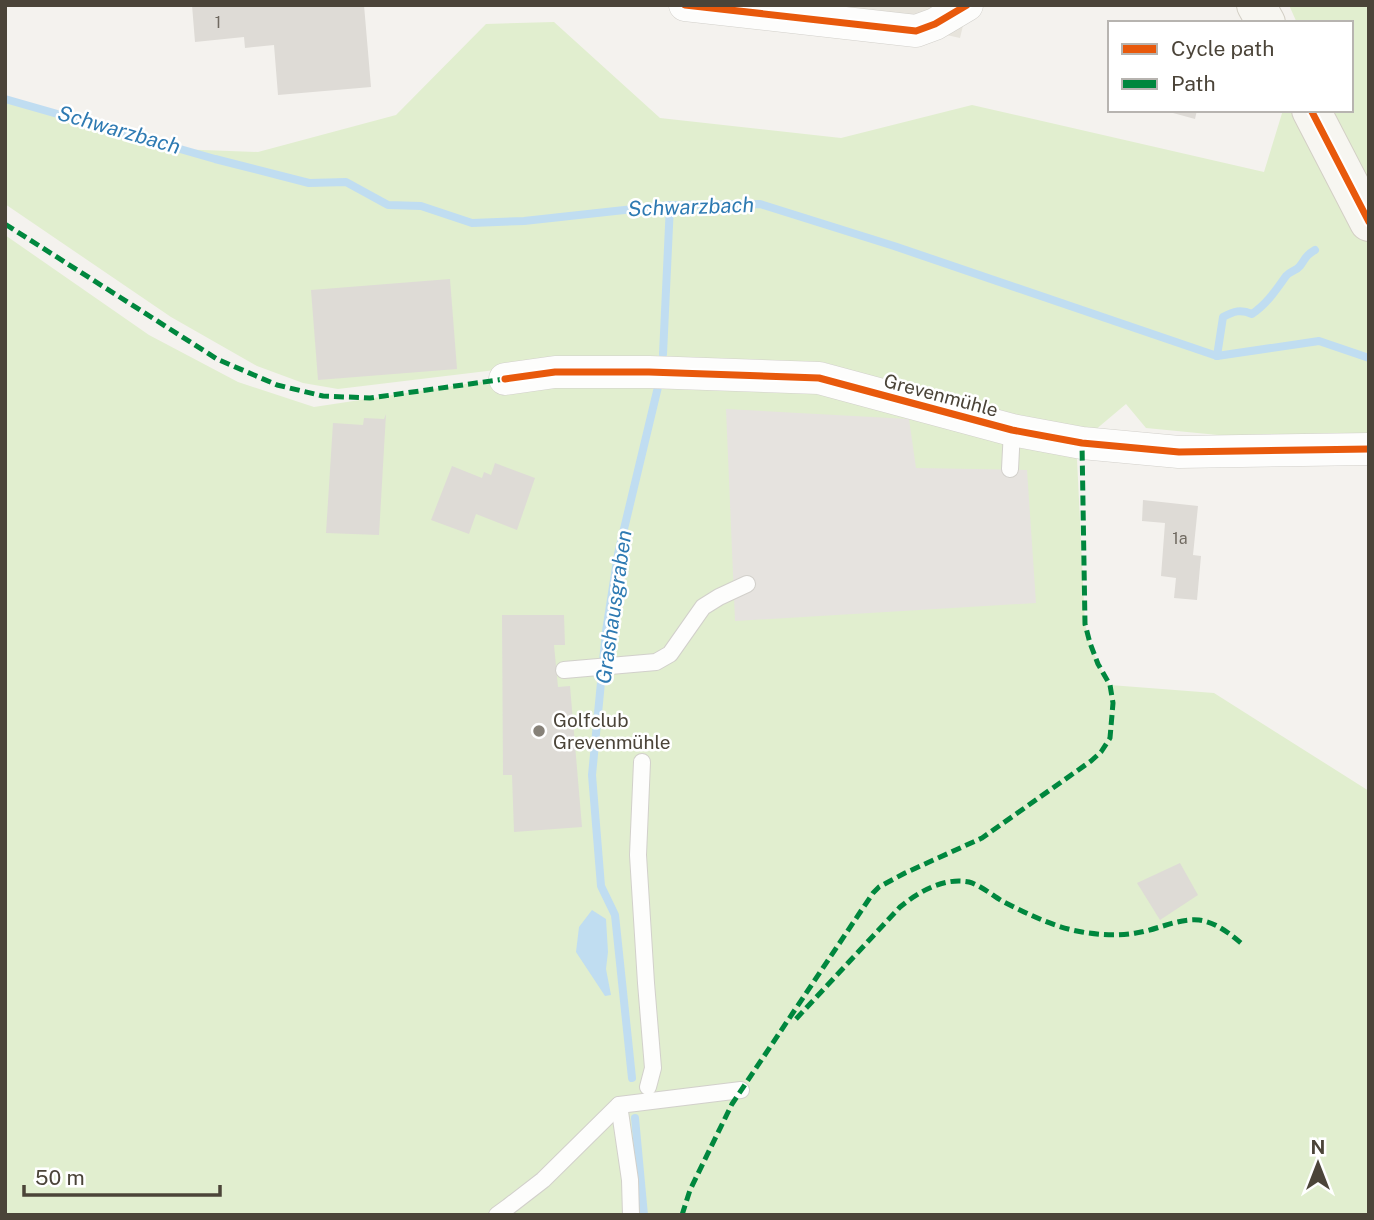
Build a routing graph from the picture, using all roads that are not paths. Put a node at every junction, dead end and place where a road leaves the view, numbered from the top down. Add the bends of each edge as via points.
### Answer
1 (685, 5) edge
2 (967, 5) edge
3 (1256, 5) edge
4 (1265, 21) edge
5 (1312, 112) edge
6 (1369, 222) edge
7 (505, 379) dead end
8 (1012, 430) junction
9 (1369, 449) edge
10 (1010, 469) dead end
11 (747, 584) dead end
12 (564, 670) dead end
13 (642, 762) dead end
14 (648, 1087) dead end
15 (741, 1090) dead end
16 (619, 1105) junction
17 (496, 1215) edge
18 (631, 1215) edge

1 - 2 street via 916,31
3 - 4 main road
5 - 6 main road via 1355,175
7 - 8 street, Grevenmühle via 555,372 820,378
8 - 9 street, Grevenmühle via 1082,443 1179,452
8 - 10 lane
11 - 12 lane via 703,607 670,654 656,662
13 - 14 lane via 638,855 653,1068
15 - 16 lane
16 - 17 lane via 542,1180
16 - 18 lane via 631,1180

